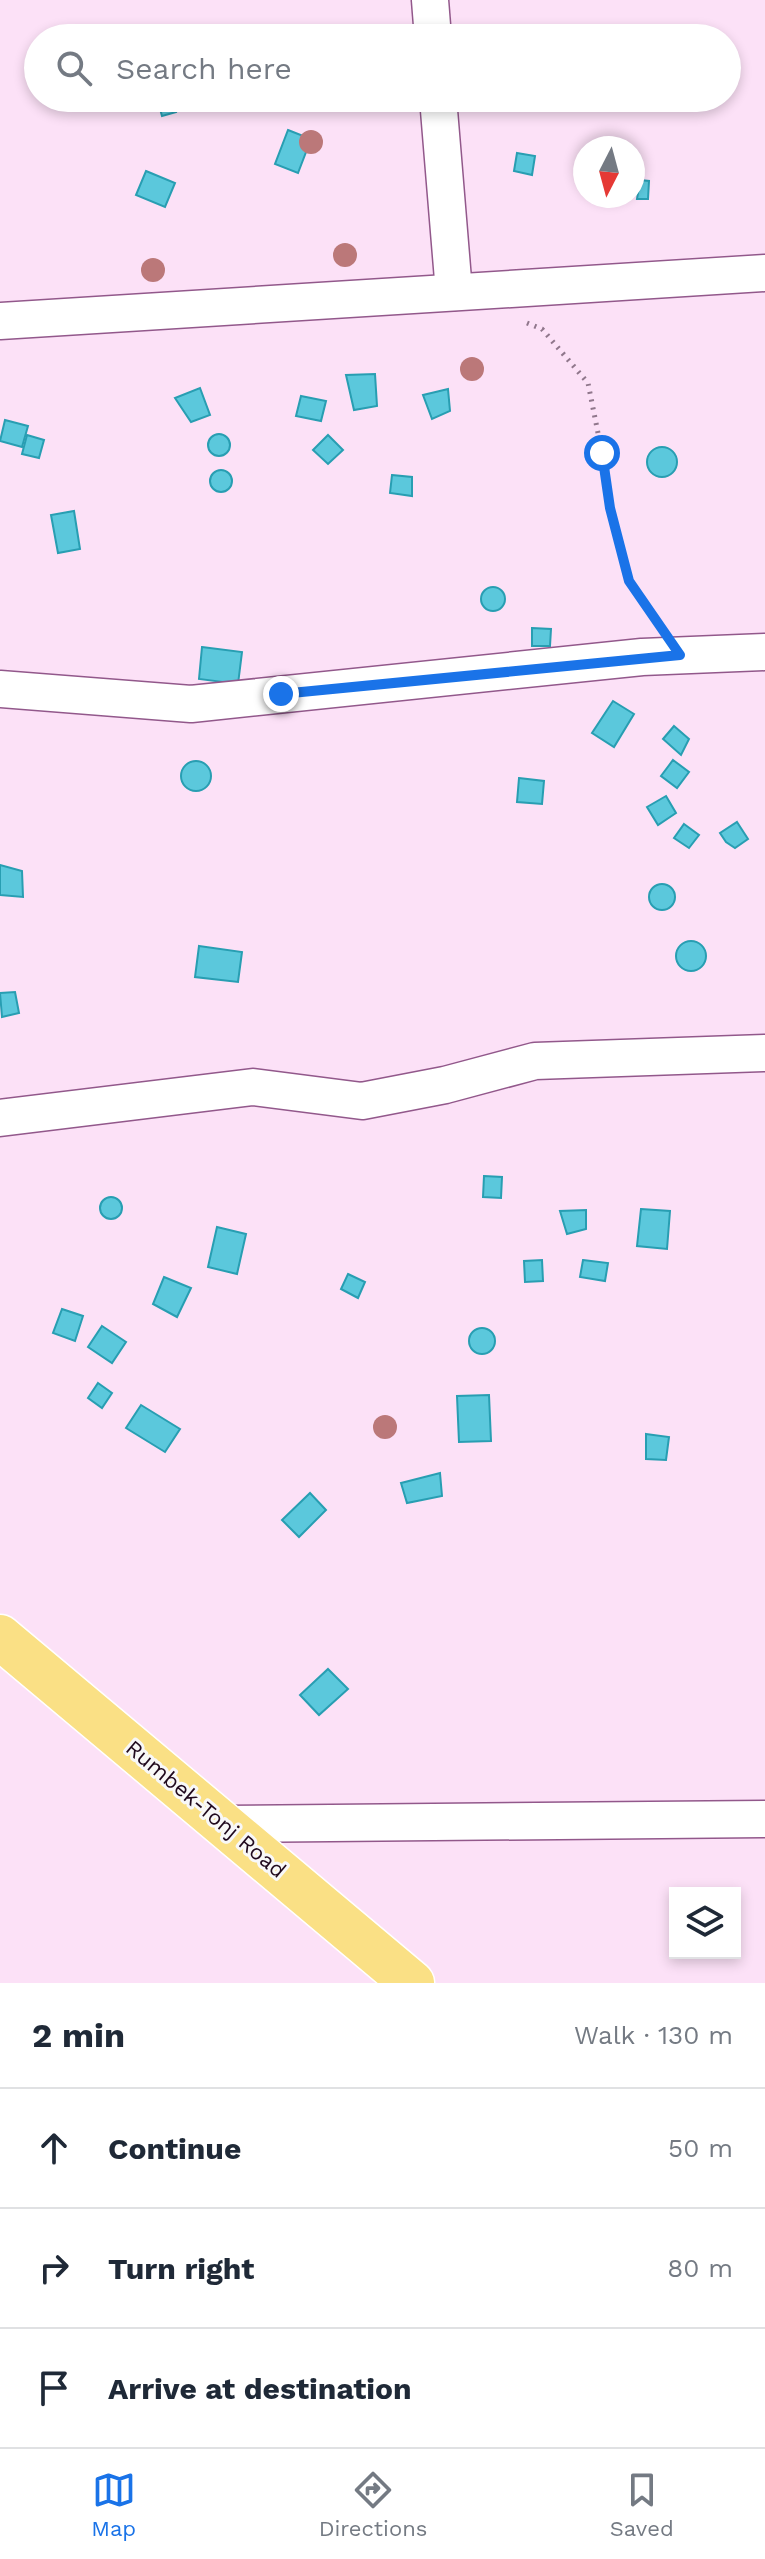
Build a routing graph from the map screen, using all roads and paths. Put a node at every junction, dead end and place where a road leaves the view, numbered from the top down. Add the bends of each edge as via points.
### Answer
1 (430, 0) edge
2 (432, 24) edge
3 (439, 112) edge
4 (765, 273) edge
5 (454, 292) junction
6 (513, 317) dead end
7 (0, 321) edge
8 (765, 652) edge
9 (680, 655) junction
10 (0, 689) edge
11 (765, 1053) edge
12 (0, 1118) edge
13 (0, 1637) edge
14 (765, 1819) edge
15 (224, 1824) junction
16 (412, 1983) edge

1 - 2 street
3 - 5 street
4 - 5 street
5 - 7 street
6 - 9 path via 542,329 588,383 629,581
8 - 9 street
9 - 10 street via 191,704
11 - 12 street via 535,1061 362,1101 253,1087
13 - 15 main road, Rumbek-Tonj Road
14 - 15 street
15 - 16 main road, Rumbek-Tonj Road

